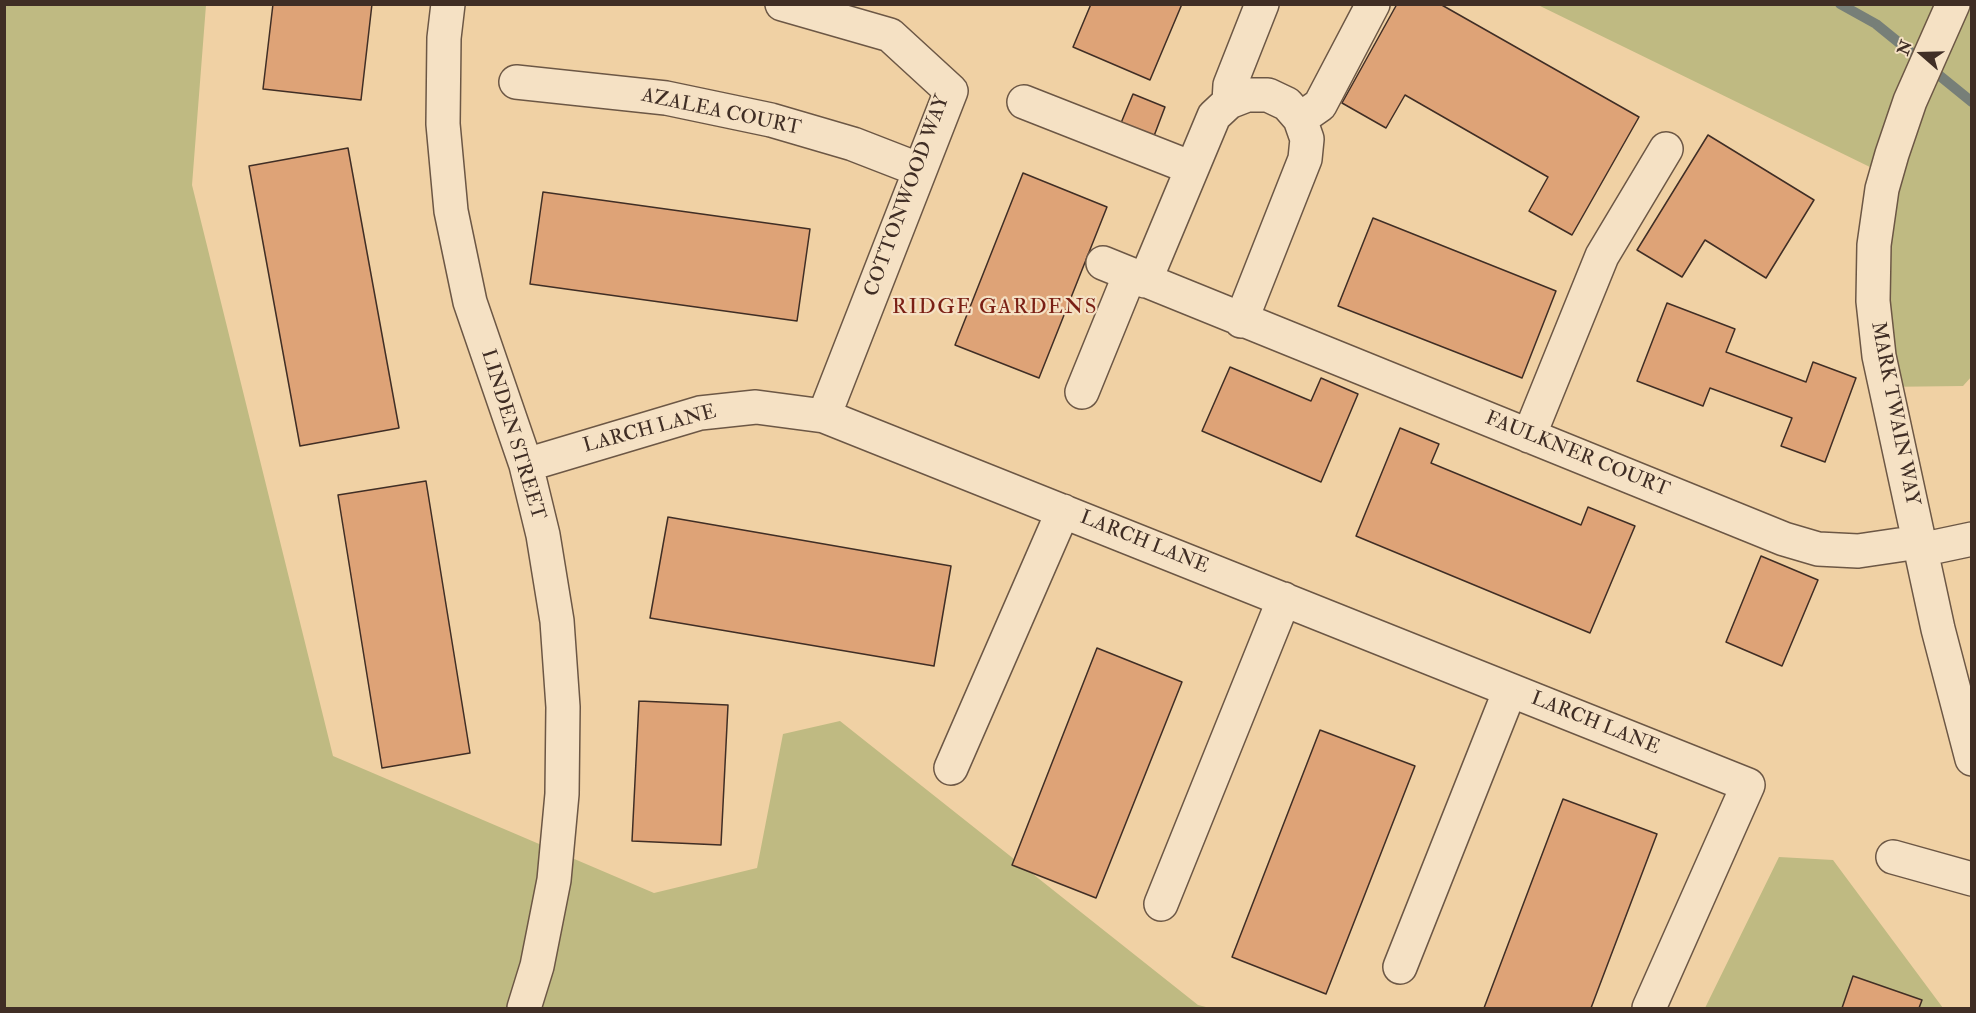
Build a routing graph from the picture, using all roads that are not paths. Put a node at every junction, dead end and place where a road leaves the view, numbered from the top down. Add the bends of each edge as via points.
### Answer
1 (448, 4) edge
2 (782, 4) edge
3 (1262, 4) edge
4 (1373, 4) edge
5 (1953, 4) edge
6 (516, 82) dead end
7 (1024, 102) dead end
8 (1229, 102) junction
9 (1300, 119) junction
10 (1666, 149) dead end
11 (1192, 168) junction
12 (920, 170) junction
13 (1126, 273) junction
14 (1241, 321) junction
15 (1082, 392) dead end
16 (824, 416) junction
17 (1529, 436) junction
18 (526, 465) junction
19 (1063, 511) junction
20 (1971, 539) edge
21 (1920, 546) junction
22 (1284, 599) junction
23 (1510, 690) junction
24 (1971, 759) edge
25 (951, 768) dead end
26 (1893, 857) dead end
27 (1971, 879) edge
28 (1161, 904) dead end
29 (1400, 967) dead end
30 (524, 1008) edge
31 (1649, 1008) edge

1 - 18 street, LINDEN STREET via 443,124 451,211 470,302
2 - 12 street, COTTONWOOD WAY via 890,35 951,91
3 - 8 street via 1230,85
4 - 9 street via 1320,105
5 - 21 street, MARK TWAIN WAY via 1897,135 1882,189 1874,245 1873,301 1879,356
6 - 12 street, AZALEA COURT via 666,98 759,118 853,144
7 - 11 street
8 - 9 street via 1247,94 1268,95 1287,104
8 - 11 street via 1214,116
9 - 14 street via 1307,139 1305,159
10 - 17 street via 1602,256
11 - 13 street
12 - 16 street, COTTONWOOD WAY
13 - 14 street, FAULKNER COURT
13 - 15 street
14 - 17 street, FAULKNER COURT
16 - 18 street, LARCH LANE via 756,408 700,413
16 - 19 street, LARCH LANE
17 - 21 street, FAULKNER COURT via 1784,539 1818,549 1858,551
18 - 30 street, LINDEN STREET via 555,610 563,707 562,794 554,880 537,966
19 - 22 street, LARCH LANE
19 - 25 street
20 - 21 street, FAULKNER COURT
21 - 24 street, MARK TWAIN WAY
22 - 23 street, LARCH LANE
22 - 28 street
23 - 29 street
23 - 31 street, LARCH LANE via 1748,785
26 - 27 street

